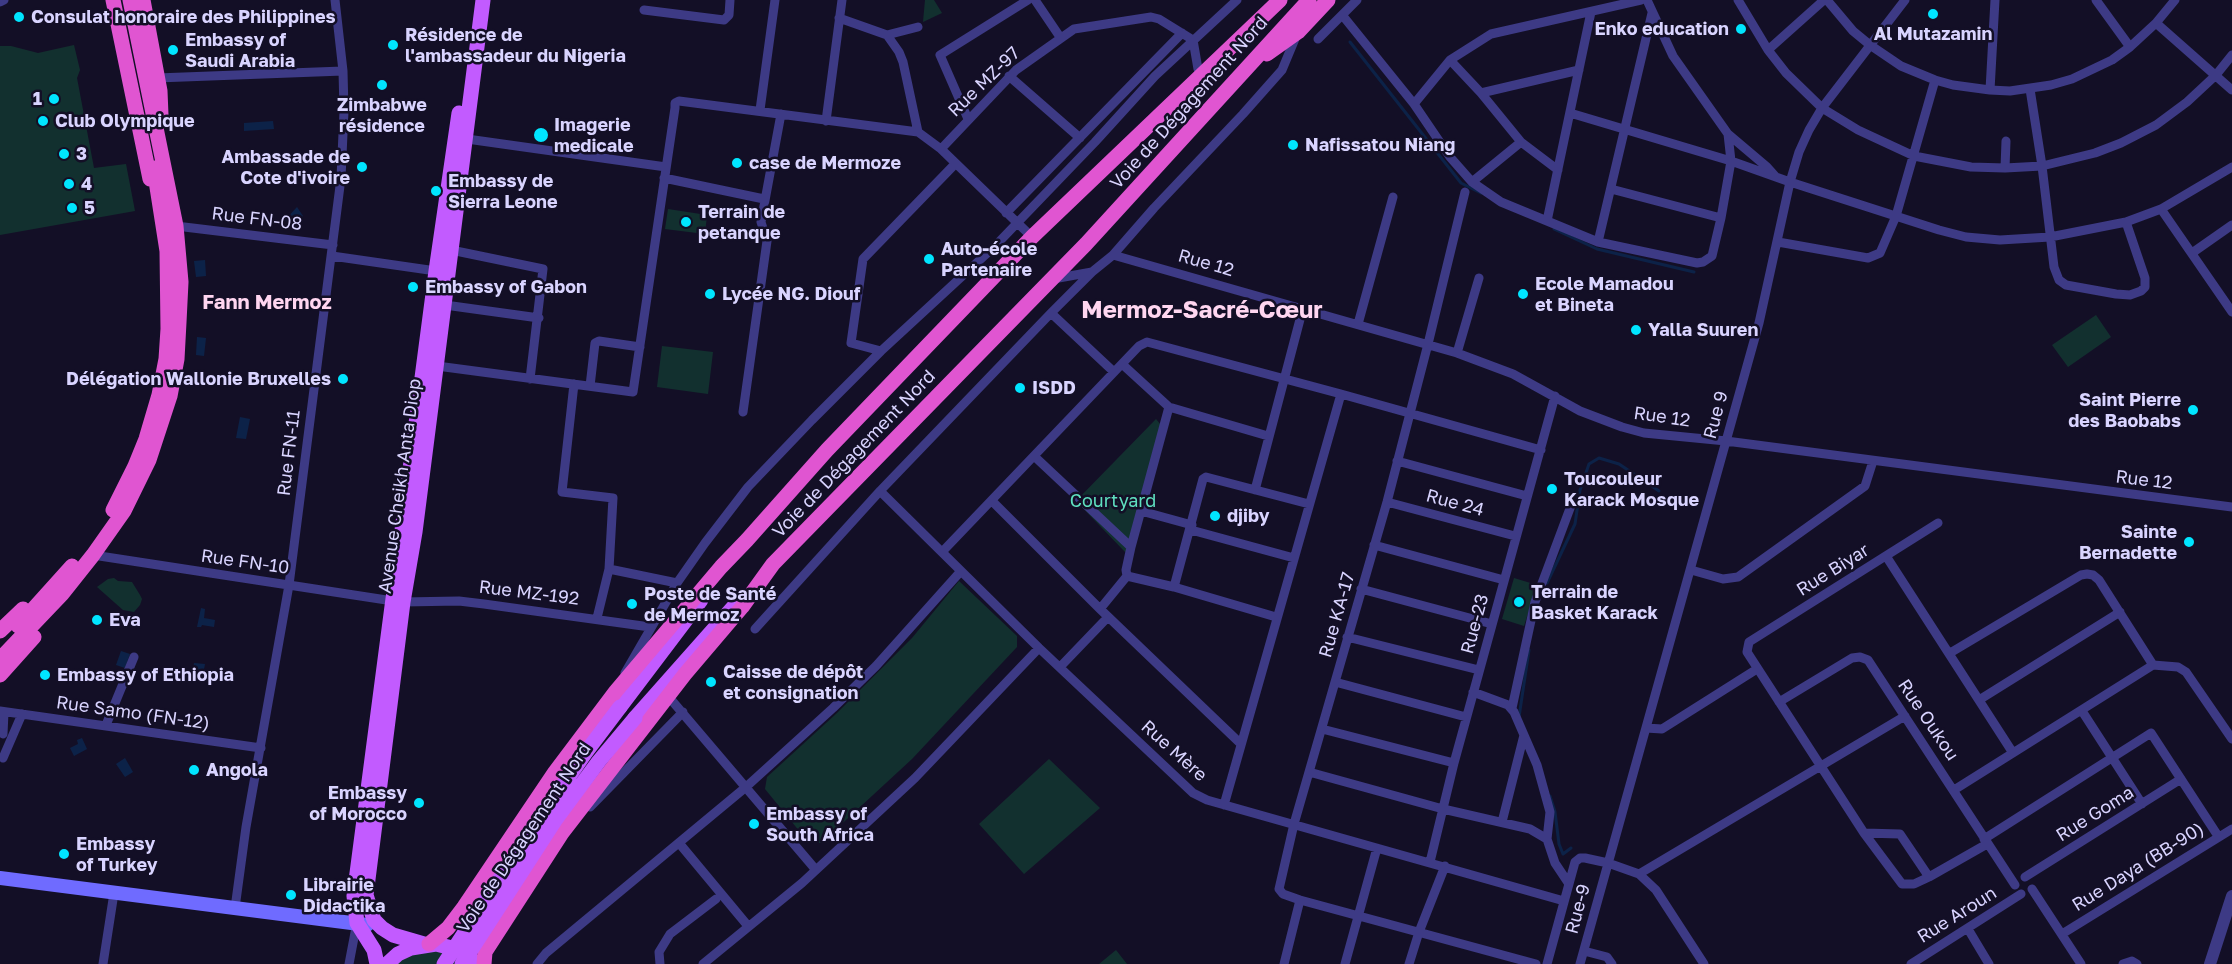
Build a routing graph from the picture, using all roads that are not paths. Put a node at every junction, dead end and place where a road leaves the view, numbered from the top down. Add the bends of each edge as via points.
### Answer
1 (4, 0) edge
2 (113, 0) edge
3 (120, 0) edge
4 (130, 0) edge
5 (143, 0) edge
6 (335, 0) edge
7 (474, 0) edge
8 (483, 0) edge
9 (730, 0) edge
10 (775, 0) edge
11 (842, 0) edge
12 (1028, 0) edge
13 (1035, 0) edge
14 (1237, 0) edge
15 (1266, 0) edge
16 (1280, 0) edge
17 (1309, 0) edge
18 (1328, 0) edge
19 (1357, 0) edge
20 (1641, 0) edge
21 (1647, 0) edge
22 (1738, 0) edge
23 (1825, 0) edge
24 (1905, 0) edge
25 (1995, 0) edge
26 (2096, 0) edge
27 (2175, 0) edge
28 (0, 2) edge
29 (644, 10) dead end
30 (1591, 12) junction
31 (1652, 13) junction
32 (1343, 16) junction
33 (839, 18) junction
34 (2156, 23) junction
35 (918, 27) dead end
36 (1298, 32) junction
37 (1182, 33) junction
38 (887, 35) junction
39 (1060, 38) junction
40 (1318, 39) dead end
41 (1193, 40) junction
42 (1870, 45) junction
43 (2130, 47) junction
44 (1768, 50) junction
45 (2232, 55) edge
46 (1450, 60) junction
47 (1252, 63) junction
48 (1198, 69) junction
49 (1579, 70) junction
50 (343, 71) junction
51 (2216, 75) junction
52 (1009, 76) junction
53 (158, 78) junction
54 (1935, 80) junction
55 (2030, 89) junction
56 (1990, 90) junction
57 (2232, 90) edge
58 (1480, 93) junction
59 (1175, 102) junction
60 (1414, 104) junction
61 (1822, 108) junction
62 (759, 110) junction
63 (1570, 113) junction
64 (782, 114) junction
65 (968, 119) junction
66 (826, 121) junction
67 (1624, 130) junction
68 (918, 132) junction
69 (1728, 134) junction
70 (1080, 138) junction
71 (467, 139) junction
72 (2006, 141) dead end
73 (1521, 142) junction
74 (941, 149) junction
75 (160, 151) junction
76 (1914, 156) junction
77 (1731, 161) junction
78 (955, 164) junction
79 (2043, 166) junction
80 (666, 167) junction
81 (2232, 167) edge
82 (2005, 168) junction
83 (1558, 170) junction
84 (1775, 177) junction
85 (664, 178) junction
86 (1472, 182) junction
87 (1790, 182) junction
88 (1611, 189) junction
89 (1465, 192) dead end
90 (1393, 197) dead end
91 (764, 199) junction
92 (160, 200) junction
93 (2162, 209) junction
94 (1006, 213) junction
95 (1896, 216) junction
96 (1721, 218) junction
97 (1547, 221) junction
98 (1016, 222) junction
99 (2126, 222) junction
100 (2232, 225) edge
101 (176, 226) junction
102 (1032, 237) junction
103 (2050, 237) junction
104 (1598, 242) junction
105 (1778, 242) junction
106 (333, 245) junction
107 (451, 250) junction
108 (2192, 253) junction
109 (1113, 255) junction
110 (332, 256) junction
111 (436, 271) junction
112 (1092, 272) junction
113 (1479, 278) dead end
114 (1053, 279) junction
115 (445, 305) junction
116 (1303, 308) junction
117 (2231, 308) edge
118 (1051, 313) junction
119 (539, 318) junction
120 (1358, 324) junction
121 (1428, 344) junction
122 (640, 347) junction
123 (881, 351) junction
124 (1457, 353) junction
125 (1122, 364) junction
126 (437, 366) junction
127 (1114, 372) junction
128 (530, 379) junction
129 (1283, 379) junction
130 (574, 384) junction
131 (590, 386) junction
132 (1341, 394) junction
133 (1555, 396) junction
134 (1169, 407) junction
135 (743, 412) dead end
136 (1410, 415) junction
137 (1268, 436) junction
138 (1726, 441) junction
139 (1541, 450) junction
140 (1034, 456) junction
141 (1397, 461) junction
142 (1873, 461) junction
143 (1255, 490) junction
144 (880, 491) junction
145 (1527, 496) junction
146 (992, 501) junction
147 (1387, 502) junction
148 (1572, 503) dead end
149 (1309, 504) junction
150 (2232, 507) edge
151 (1141, 511) junction
152 (1938, 523) dead end
153 (1191, 527) junction
154 (1515, 536) junction
155 (747, 540) junction
156 (1374, 545) junction
157 (1131, 547) junction
158 (942, 552) junction
159 (93, 555) junction
160 (1886, 556) junction
161 (1294, 558) junction
162 (773, 564) junction
163 (609, 569) junction
164 (1691, 570) junction
165 (961, 571) junction
166 (1127, 576) junction
167 (1504, 580) junction
168 (677, 583) junction
169 (289, 585) junction
170 (1174, 587) junction
171 (1361, 588) junction
172 (56, 592) junction
173 (398, 601) junction
174 (1100, 609) junction
175 (2120, 612) junction
176 (1108, 617) junction
177 (1276, 617) junction
178 (597, 618) junction
179 (1492, 624) junction
180 (650, 627) junction
181 (754, 629) dead end
182 (0, 631) edge
183 (1347, 637) junction
184 (0, 645) edge
185 (1039, 648) junction
186 (1950, 653) junction
187 (134, 657) dead end
188 (0, 659) edge
189 (2153, 665) junction
190 (1060, 667) junction
191 (1757, 669) junction
192 (1479, 670) junction
193 (0, 675) edge
194 (1335, 682) junction
195 (616, 691) junction
196 (1473, 692) junction
197 (668, 696) junction
198 (1979, 700) junction
199 (1779, 702) junction
200 (1512, 708) junction
201 (2082, 711) junction
202 (2, 712) edge
203 (683, 712) junction
204 (22, 714) junction
205 (1905, 716) junction
206 (1466, 717) junction
207 (106, 725) junction
208 (1646, 728) junction
209 (1322, 729) junction
210 (3, 734) dead end
211 (1524, 735) junction
212 (2232, 739) edge
213 (1241, 744) junction
214 (261, 748) junction
215 (2013, 753) junction
216 (2112, 757) junction
217 (3, 758) dead end
218 (1454, 763) junction
219 (1821, 767) junction
220 (1309, 772) junction
221 (2181, 779) junction
222 (746, 786) junction
223 (1954, 790) junction
224 (2142, 804) junction
225 (1224, 805) junction
226 (1443, 809) junction
227 (1502, 822) junction
228 (1294, 824) junction
229 (2232, 829) edge
230 (562, 833) junction
231 (1864, 833) junction
232 (2218, 836) junction
233 (1547, 839) junction
234 (1985, 841) junction
235 (679, 843) junction
236 (1377, 848) junction
237 (1430, 862) junction
238 (1608, 863) junction
239 (1445, 866) junction
240 (816, 870) junction
241 (1639, 874) junction
242 (1929, 877) junction
243 (0, 878) edge
244 (2025, 878) junction
245 (1569, 884) junction
246 (2015, 885) junction
247 (2032, 889) junction
248 (114, 893) junction
249 (2021, 894) junction
250 (366, 895) junction
251 (2232, 896) edge
252 (716, 899) dead end
253 (1300, 900) junction
254 (1564, 901) junction
255 (235, 908) junction
256 (1359, 915) junction
257 (357, 923) junction
258 (748, 926) junction
259 (382, 928) junction
260 (1968, 929) junction
261 (1419, 932) junction
262 (2062, 934) junction
263 (426, 944) junction
264 (1584, 951) junction
265 (103, 964) edge
266 (349, 964) edge
267 (377, 964) edge
268 (387, 964) edge
269 (444, 964) edge
270 (462, 964) edge
271 (478, 964) edge
272 (484, 964) edge
273 (537, 964) edge
274 (660, 964) edge
275 (704, 964) edge
276 (1284, 964) edge
277 (1345, 964) edge
278 (1409, 964) edge
279 (1536, 964) edge
280 (1547, 964) edge
281 (1580, 964) edge
282 (1612, 964) edge
283 (1704, 964) edge
284 (1911, 964) edge
285 (1989, 964) edge
286 (2081, 964) edge
287 (2123, 964) edge
288 (2137, 964) edge
289 (2210, 964) edge

1 - 28 street
2 - 92 highway via 150,179
3 - 92 highway
4 - 75 highway
5 - 53 highway
6 - 50 street, Rue FN-11
7 - 111 main road, Avenue Cheikh Anta Diop
8 - 71 main road, Avenue Cheikh Anta Diop
9 - 29 street via 729,15 724,20
10 - 62 street
11 - 33 street
12 - 65 street via 940,55
13 - 39 street
14 - 41 street
15 - 48 highway
16 - 59 highway, Voie de Dégagement Nord
17 - 47 highway, Voie de Dégagement Nord
18 - 36 highway
19 - 32 street
20 - 30 street
21 - 31 street
22 - 44 street
23 - 42 street
23 - 44 street
24 - 42 street, Rue 9
25 - 56 street
26 - 43 street
27 - 34 street
30 - 46 street via 1491,34
30 - 49 street
31 - 67 street
31 - 69 street via 1673,56
32 - 40 street
32 - 60 street
33 - 38 street
33 - 66 street
34 - 43 street
34 - 51 street
35 - 38 street
36 - 47 highway
36 - 109 street via 1282,70
37 - 39 street, Rue MZ-97 via 1151,17 1085,26
37 - 41 street, Rue MZ-97
37 - 70 street
38 - 68 street via 903,62
39 - 52 street, Rue MZ-97
41 - 48 street
41 - 98 street
42 - 54 street via 1901,66
42 - 61 street, Rue 9
43 - 55 street via 2072,79
44 - 61 street
45 - 51 street
46 - 58 street
46 - 60 street
47 - 114 highway, Voie de Dégagement Nord
48 - 59 highway
49 - 58 street
49 - 63 street
50 - 53 street
50 - 106 street, Rue FN-11 via 341,178
51 - 57 street
51 - 79 street via 2156,125 2095,153
52 - 65 street, Rue MZ-97
52 - 70 street
53 - 75 highway
54 - 56 street
54 - 76 street
55 - 56 street
55 - 79 street
58 - 73 street
59 - 102 highway, Voie de Dégagement Nord
60 - 86 street
61 - 76 street
61 - 87 street, Rue 9
62 - 64 street
62 - 80 street via 679,100 675,103
63 - 67 street
63 - 83 street
64 - 66 street
64 - 91 street
65 - 74 street, Rue MZ-97
66 - 68 street
67 - 77 street
67 - 88 street
68 - 74 street
69 - 77 street
69 - 84 street
70 - 94 street
71 - 80 street
71 - 107 main road, Avenue Cheikh Anta Diop
72 - 82 street
73 - 83 street
73 - 86 street
74 - 78 street
75 - 101 highway
76 - 82 street via 1971,167
76 - 95 street
77 - 84 street
77 - 96 street
78 - 94 street
78 - 123 street via 863,259 851,343
79 - 82 street
79 - 103 street
80 - 85 street
81 - 93 street
83 - 97 street
84 - 87 street
85 - 91 street
85 - 122 street
86 - 97 street via 1501,202
87 - 95 street
87 - 105 street, Rue 9
88 - 96 street
88 - 104 street
89 - 121 street, Rue KA-17
90 - 120 street
91 - 135 street via 762,222 767,241
92 - 172 highway via 167,251 168,329 163,376 153,416 114,509
93 - 99 street
93 - 108 street
94 - 98 street
95 - 103 street via 1966,237
95 - 105 street via 1880,253 1868,258
96 - 104 street via 1712,256 1703,262
97 - 104 street
98 - 102 street
98 - 123 street
99 - 103 street
99 - 103 street via 2145,279 2145,287 2136,294 2062,283 2056,275
100 - 108 street
101 - 106 street, Rue FN-08
101 - 159 highway via 181,282 177,359 170,396 149,460 132,496
102 - 155 highway, Voie de Dégagement Nord via 827,450
105 - 138 street, Rue 9
106 - 110 street, Rue FN-11
107 - 115 main road, Avenue Cheikh Anta Diop
107 - 119 street via 543,268
108 - 117 street
109 - 112 street
109 - 116 street, Rue 12
110 - 111 street
110 - 169 street, Rue FN-11
111 - 173 main road, Avenue Cheikh Anta Diop
112 - 114 street
112 - 118 street
113 - 124 street
114 - 162 highway, Voie de Dégagement Nord
115 - 119 street
115 - 126 main road, Avenue Cheikh Anta Diop
116 - 120 street, Rue 12
116 - 129 street
118 - 127 street
118 - 144 street
119 - 128 street
120 - 121 street, Rue 12
121 - 124 street, Rue 12
121 - 136 street, Rue KA-17
122 - 131 street via 596,343
122 - 131 street via 633,392
123 - 168 street via 748,487
124 - 133 street, Rue 12 via 1513,374
125 - 127 street
125 - 129 street via 1147,342
125 - 134 street
126 - 128 street
126 - 173 main road, Avenue Cheikh Anta Diop via 415,532
127 - 140 street
128 - 130 street
129 - 132 street
129 - 137 street
130 - 131 street
130 - 163 street via 562,492 613,498
132 - 136 street
132 - 149 street
133 - 138 street, Rue 12 via 1622,428
133 - 139 street, Rue-23
134 - 137 street
134 - 151 street
136 - 139 street
136 - 141 street, Rue KA-17
137 - 143 street
138 - 142 street, Rue 12
138 - 164 street, Rue 9
139 - 145 street, Rue-23
140 - 146 street
140 - 157 street
141 - 145 street
141 - 147 street, Rue KA-17
142 - 150 street, Rue 12
142 - 164 street via 1865,486 1738,577 1723,579
143 - 149 street
143 - 153 street via 1206,477
144 - 158 street, Rue Mère
144 - 181 street
145 - 154 street, Rue-23
146 - 158 street
146 - 174 street
147 - 154 street, Rue 24
147 - 156 street, Rue KA-17
148 - 200 street via 1535,602
149 - 161 street
151 - 153 street
151 - 157 street
152 - 160 street, Rue Biyar
153 - 161 street
153 - 170 street
154 - 167 street, Rue-23
155 - 195 highway
155 - 269 main road, Voie de Dégagement Nord, bridge via 586,752
156 - 167 street
156 - 171 street, Rue KA-17
157 - 166 street
158 - 165 street, Rue Mère
159 - 169 street, Rue FN-10
159 - 172 highway
160 - 186 street
160 - 191 street, Rue Biyar via 1749,642 1747,651
161 - 177 street
162 - 197 highway
162 - 270 main road, Voie de Dégagement Nord, bridge via 702,639 599,761 556,819
163 - 168 street
163 - 178 street
164 - 208 street, Rue 9
165 - 185 street, Rue Mère
165 - 222 street via 876,666
166 - 170 street
166 - 174 street
167 - 179 street, Rue-23
168 - 180 street
169 - 173 street, Rue FN-10
169 - 214 street, Rue FN-11
170 - 177 street
171 - 179 street
171 - 183 street, Rue KA-17
172 - 182 highway via 17,613
172 - 184 highway
172 - 188 highway
172 - 193 highway via 49,619
173 - 178 street, Rue MZ-192 via 459,601
173 - 250 main road, Avenue Cheikh Anta Diop
173 - 257 main road, Avenue Cheikh Anta Diop via 354,896
174 - 176 street
175 - 186 street via 2099,580 2093,575 2080,575
175 - 189 street
175 - 198 street
176 - 190 street
176 - 213 street
177 - 213 street
178 - 180 street, Rue MZ-192
179 - 192 street, Rue-23
180 - 195 street
183 - 192 street
183 - 194 street, Rue KA-17
185 - 190 street, Rue Mère
185 - 240 street via 915,778
186 - 198 street
187 - 207 street
189 - 201 street
189 - 212 street via 2178,667 2186,672
190 - 225 street, Rue Mère via 1193,793
191 - 199 street
191 - 208 street via 1662,729
192 - 196 street, Rue-23
194 - 206 street
194 - 209 street, Rue KA-17
195 - 263 highway via 555,772 459,915 439,937
196 - 200 street
196 - 206 street, Rue-23
197 - 203 street
197 - 230 highway
198 - 215 street
199 - 205 street, Rue Oukou via 1852,658 1860,657 1868,660
199 - 219 street
200 - 211 street
201 - 215 street
201 - 216 street
202 - 204 street, Rue Samo (FN-12)
202 - 210 street
203 - 222 street
203 - 230 street
204 - 207 street, Rue Samo (FN-12)
204 - 217 street
205 - 219 street
205 - 223 street, Rue Oukou
206 - 218 street, Rue-23
207 - 214 street, Rue Samo (FN-12)
208 - 238 street, Rue 9
209 - 218 street
209 - 220 street, Rue KA-17
211 - 227 street
211 - 233 street via 1550,812
213 - 225 street
214 - 255 street, Rue FN-11
215 - 223 street
216 - 221 street via 2151,733
216 - 224 street
216 - 234 street
218 - 226 street, Rue-23
219 - 231 street
219 - 241 street
220 - 226 street
220 - 228 street, Rue KA-17
221 - 224 street, Rue Goma
221 - 232 street
222 - 235 street
222 - 240 street
223 - 234 street, Rue Oukou
224 - 244 street, Rue Goma
225 - 228 street, Rue Mère
226 - 227 street
226 - 237 street, Rue-23
227 - 233 street via 1530,829
228 - 236 street, Rue Mère
228 - 253 street, Rue KA-17 via 1279,889
229 - 232 street, Rue Daya (BB-90)
230 - 272 highway via 485,952
231 - 242 street via 1900,834
231 - 242 street via 1902,884 1914,884
232 - 262 street, Rue Daya (BB-90)
233 - 245 street via 1555,863
234 - 242 street
234 - 246 street, Rue Oukou
235 - 258 street
235 - 273 street
236 - 237 street, Rue Mère
236 - 256 street
237 - 239 street, Rue Mère
238 - 241 street
238 - 245 street via 1580,858 1575,862
238 - 264 street, Rue-9
239 - 254 street, Rue Mère
239 - 261 street
240 - 258 street
241 - 283 street via 1656,890
243 - 248 main road
244 - 246 street
244 - 247 street
245 - 254 street
246 - 249 street
247 - 249 street
247 - 262 street
248 - 255 main road
248 - 265 street
249 - 260 street, Rue Aroun
250 - 257 street
250 - 259 main road, Avenue Cheikh Anta Diop via 374,920
251 - 289 street
252 - 274 street via 670,934 659,952
253 - 256 street
253 - 276 street
254 - 280 street
255 - 257 main road
256 - 261 street
256 - 277 street
257 - 259 main road
257 - 266 street
257 - 267 main road, Avenue Cheikh Anta Diop via 374,950
258 - 275 street
259 - 263 main road
260 - 284 street, Rue Aroun
260 - 285 street
261 - 278 street
261 - 279 street
262 - 286 street
263 - 268 main road via 404,950
263 - 271 main road via 456,949
264 - 281 street, Rue-9
264 - 282 street via 1607,957
287 - 288 street

